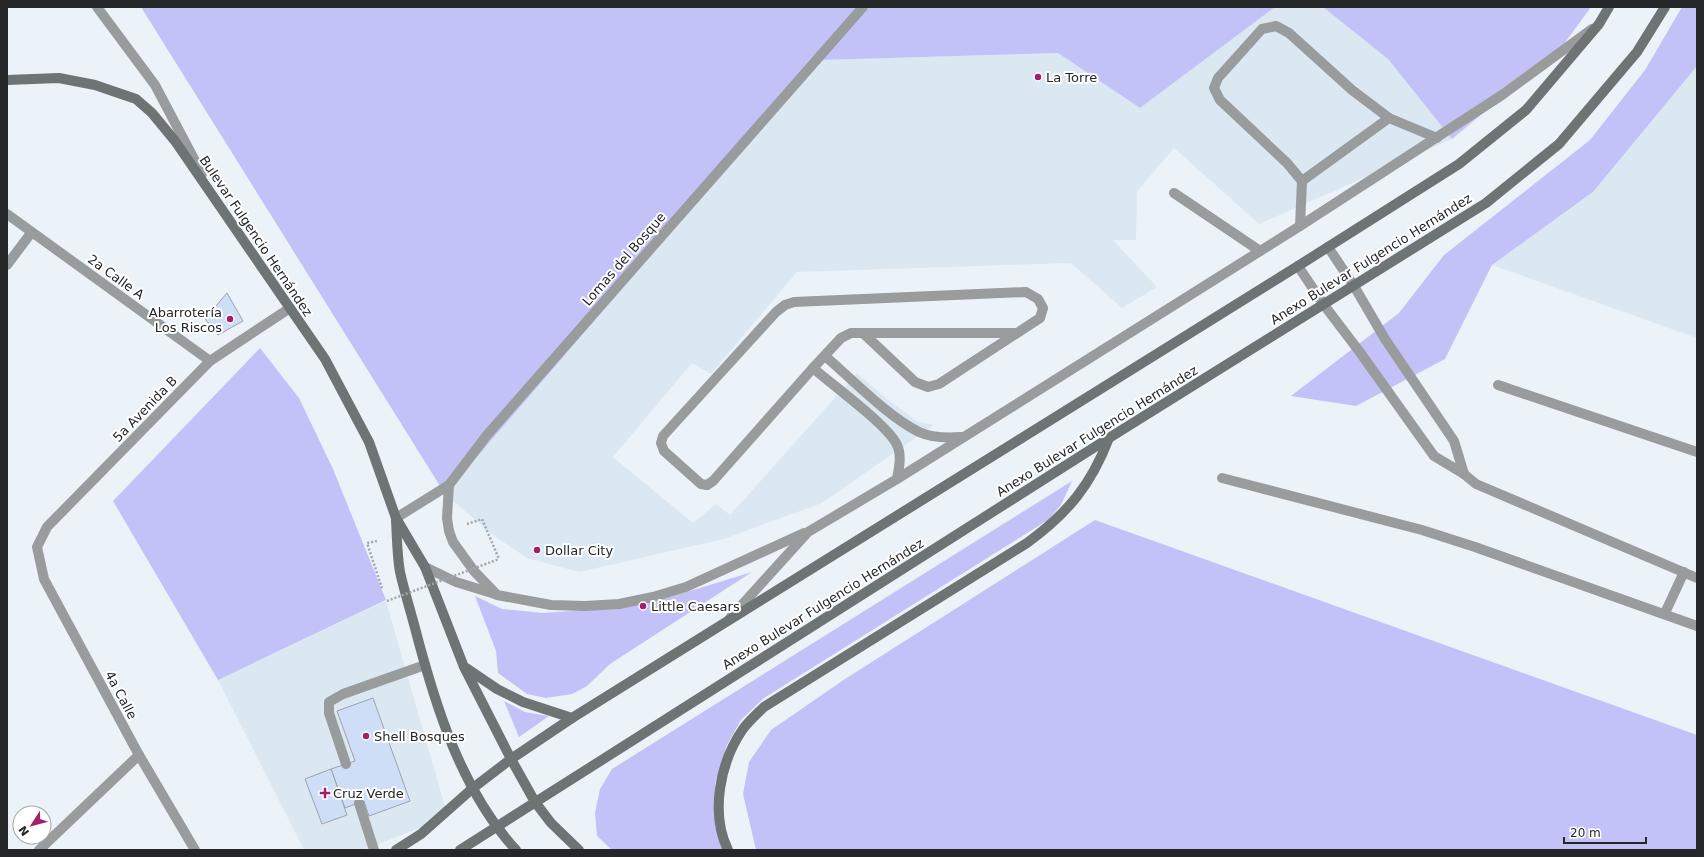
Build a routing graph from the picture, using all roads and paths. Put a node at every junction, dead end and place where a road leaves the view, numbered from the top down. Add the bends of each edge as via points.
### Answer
1 (97, 7) edge
2 (863, 7) edge
3 (1609, 7) edge
4 (1665, 7) edge
5 (1599, 24) junction
6 (7, 80) edge
7 (1389, 118) junction
8 (1437, 138) junction
9 (1302, 181) junction
10 (1174, 193) dead end
11 (215, 199) junction
12 (7, 214) edge
13 (1300, 226) junction
14 (31, 232) junction
15 (1328, 247) junction
16 (1260, 251) junction
17 (7, 265) edge
18 (1298, 266) junction
19 (1354, 286) junction
20 (1324, 305) junction
21 (290, 308) junction
22 (863, 333) junction
23 (1017, 333) junction
24 (825, 356) junction
25 (210, 361) junction
26 (813, 368) junction
27 (1498, 385) dead end
28 (963, 437) junction
29 (1109, 438) junction
30 (1697, 452) edge
31 (1464, 474) junction
32 (1222, 478) dead end
33 (897, 479) junction
34 (449, 485) junction
35 (396, 518) junction
36 (469, 524) dead end
37 (808, 532) junction
38 (367, 544) dead end
39 (37, 547) joint
40 (425, 567) junction
41 (1684, 572) junction
42 (1697, 578) edge
43 (497, 595) junction
44 (1665, 613) junction
45 (727, 621) junction
46 (1697, 626) edge
47 (424, 665) junction
48 (464, 667) junction
49 (572, 718) junction
50 (139, 755) junction
51 (511, 759) junction
52 (346, 764) dead end
53 (473, 788) junction
54 (536, 802) junction
55 (359, 803) dead end
56 (497, 826) junction
57 (39, 850) edge
58 (194, 850) edge
59 (374, 850) edge
60 (396, 850) edge
61 (460, 850) edge
62 (516, 850) edge
63 (579, 850) edge
64 (728, 850) edge

1 - 11 street via 155,85
2 - 34 street, Lomas del Bosque via 492,429
3 - 5 main road
4 - 19 main road, Anexo Bulevar Fulgencio Hernández via 1637,52 1559,144 1486,203
5 - 8 street via 1502,95
5 - 15 main road via 1526,110 1459,164
6 - 11 main road, Bulevar Fulgencio Hernández via 59,78 95,85 136,99 152,112 175,141
7 - 8 street
7 - 9 street
7 - 9 street via 1352,90 1289,33 1276,26 1262,30 1218,78 1214,88 1220,100 1287,163
8 - 13 street
9 - 13 street
10 - 16 street
11 - 21 main road, Bulevar Fulgencio Hernández
12 - 14 street, 2a Calle A
13 - 16 street
14 - 17 street
14 - 25 street, 2a Calle A
15 - 18 main road
15 - 19 street
16 - 28 street
18 - 20 street
18 - 45 main road
19 - 20 main road, Anexo Bulevar Fulgencio Hernández
19 - 31 street via 1384,339 1454,441
20 - 29 main road, Anexo Bulevar Fulgencio Hernández
20 - 31 street via 1434,456
21 - 25 street, 5a Avenida B
21 - 35 main road, Bulevar Fulgencio Hernández via 325,359 348,400 369,442
22 - 23 street
22 - 23 street via 916,382 928,387 939,384
22 - 24 street via 852,333 841,338
23 - 26 street via 1040,318 1043,308 1038,298 1026,292 794,302 785,305 663,436 661,444 664,451 702,484 707,485
24 - 26 street
24 - 28 street via 897,418 920,432 942,438
25 - 39 street, 5a Avenida B via 47,527
26 - 33 street via 886,430 898,445 900,461
27 - 30 street
28 - 33 street
29 - 54 main road, Anexo Bulevar Fulgencio Hernández
29 - 64 main road via 1100,462 1086,485 1071,506 1050,526 1027,543 764,707 743,729 729,755 720,784 719,814
31 - 41 street via 1476,484
32 - 44 street via 1475,546
33 - 37 street
34 - 35 street, Lomas del Bosque
34 - 43 street via 447,518 453,542 474,571
35 - 40 main road, Bulevar Fulgencio Hernández
35 - 47 main road, Bulevar Fulgencio Hernández via 400,571
36 - 38 path, bridge via 482,519 499,559 387,601
37 - 43 street via 686,587 619,604 551,605
37 - 45 street
39 - 50 street, 4a Calle via 44,579
40 - 43 street via 456,582
40 - 48 main road, Bulevar Fulgencio Hernández
41 - 42 street
41 - 44 street
44 - 46 street
45 - 49 main road
47 - 52 street via 343,694 329,702 329,713
47 - 53 main road, Bulevar Fulgencio Hernández via 456,753
48 - 49 main road via 497,689 548,711
48 - 51 main road, Bulevar Fulgencio Hernández
49 - 51 main road
50 - 57 street
50 - 58 street, 4a Calle
51 - 53 main road
51 - 54 main road, Bulevar Fulgencio Hernández
53 - 56 main road, Bulevar Fulgencio Hernández
53 - 60 main road via 421,834
54 - 56 main road, Anexo Bulevar Fulgencio Hernández
54 - 63 main road, Bulevar Fulgencio Hernández via 551,823
55 - 59 street
56 - 61 main road, Anexo Bulevar Fulgencio Hernández
56 - 62 main road, Bulevar Fulgencio Hernández

